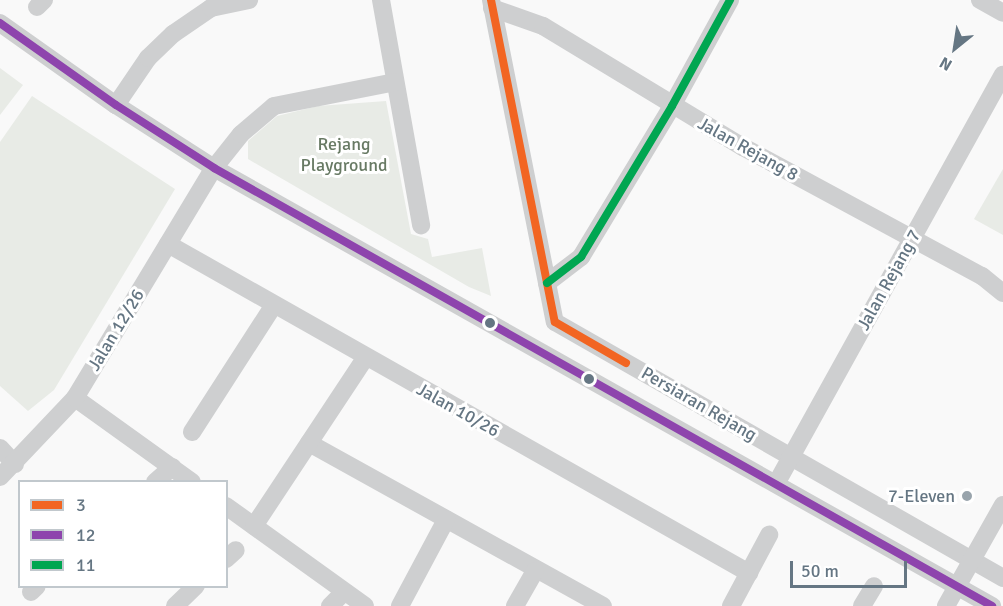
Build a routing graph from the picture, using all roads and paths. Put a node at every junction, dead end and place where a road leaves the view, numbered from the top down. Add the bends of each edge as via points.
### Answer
1 (249, 0) edge
2 (381, 0) edge
3 (730, 0) edge
4 (980, 0) edge
5 (491, 4) edge
6 (1003, 13) edge
7 (0, 23) edge
8 (1003, 75) edge
9 (395, 82) junction
10 (116, 105) junction
11 (672, 106) junction
12 (214, 168) junction
13 (421, 225) dead end
14 (912, 238) junction
15 (168, 244) junction
16 (547, 283) junction
17 (1003, 293) edge
18 (274, 305) junction
19 (365, 358) junction
20 (75, 399) junction
21 (192, 432) dead end
22 (309, 443) junction
23 (0, 448) edge
24 (791, 456) junction
25 (15, 464) junction
26 (172, 467) junction
27 (0, 477) edge
28 (157, 480) edge
29 (189, 480) edge
30 (776, 484) junction
31 (1003, 505) edge
32 (228, 507) edge
33 (446, 520) junction
34 (254, 526) junction
35 (770, 535) dead end
36 (971, 561) junction
37 (535, 571) junction
38 (749, 573) junction
39 (1003, 578) edge
40 (874, 586) dead end
41 (957, 587) junction
42 (194, 588) edge
43 (344, 592) junction
44 (175, 606) edge
45 (330, 606) edge
46 (365, 606) edge
47 (400, 606) edge
48 (514, 606) edge
49 (603, 606) edge
50 (731, 606) edge
51 (862, 606) edge
52 (946, 606) edge
53 (992, 606) edge

1 - 10 street via 211,8 173,34 148,58
2 - 9 street
3 - 11 street
4 - 6 street
5 - 11 street, Jalan Rejang 8 via 543,26
5 - 16 street, Persiaran Rejang
7 - 10 street
8 - 14 street, Jalan Rejang 7
9 - 12 street, Jalan 12/26 via 274,106 241,134
9 - 13 street
10 - 12 street
11 - 14 street, Jalan Rejang 8
11 - 16 street via 581,256
12 - 15 street, Jalan 12/26
12 - 30 street
14 - 17 street, Jalan Rejang 8 via 982,276
14 - 24 street, Jalan Rejang 7
15 - 18 street, Jalan 10/26
15 - 20 street, Jalan 12/26
16 - 24 street, Persiaran Rejang via 555,322
18 - 19 street, Jalan 10/26
18 - 21 street
19 - 22 street
19 - 38 street, Jalan 10/26
20 - 25 street, Jalan 12/26
20 - 26 street
22 - 33 street
22 - 34 street
23 - 25 street
24 - 30 street, Jalan Rejang 7
24 - 36 street, Persiaran Rejang
25 - 27 street, Jalan 12/26
26 - 28 street
26 - 29 street
30 - 41 street
31 - 36 street
32 - 34 street
33 - 37 street
33 - 47 street
34 - 43 street
35 - 38 street
36 - 39 street, Persiaran Rejang
36 - 41 street
37 - 48 street
37 - 49 street
38 - 50 street
40 - 51 street
41 - 52 street
41 - 53 street
42 - 44 street
43 - 45 street
43 - 46 street

